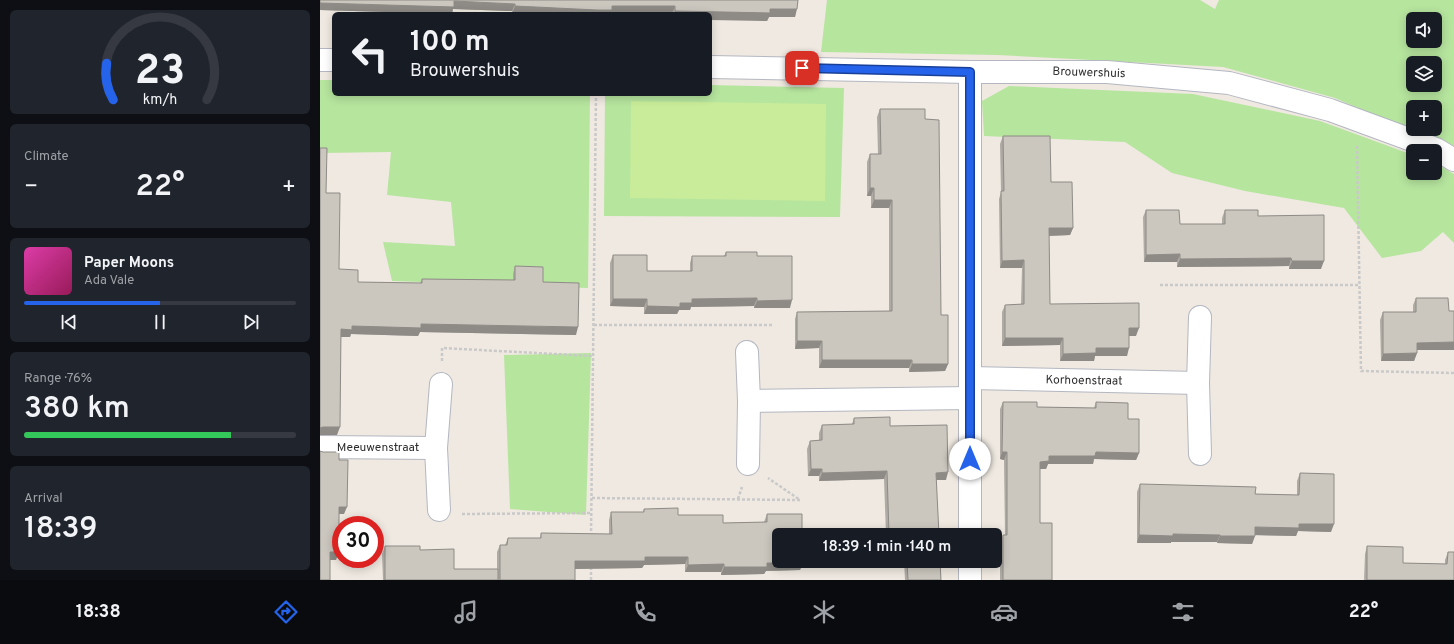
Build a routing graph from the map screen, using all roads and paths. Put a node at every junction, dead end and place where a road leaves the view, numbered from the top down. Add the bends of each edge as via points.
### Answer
1 (320, 60) edge
2 (332, 60) edge
3 (712, 67) edge
4 (970, 72) junction
5 (596, 96) edge
6 (1357, 120) junction
7 (1454, 160) edge
8 (1160, 285) dead end
9 (1360, 285) junction
10 (1200, 317) dead end
11 (594, 325) junction
12 (774, 326) dead end
13 (747, 352) dead end
14 (593, 356) junction
15 (1454, 373) edge
16 (1198, 383) junction
17 (440, 384) joint
18 (970, 388) junction
19 (749, 401) junction
20 (320, 448) edge
21 (436, 448) junction
22 (1200, 454) dead end
23 (748, 464) junction
24 (592, 498) junction
25 (738, 499) junction
26 (439, 510) joint
27 (592, 513) junction
28 (970, 528) edge
29 (591, 543) edge
30 (591, 565) edge
31 (970, 568) edge
32 (591, 580) edge
33 (970, 580) edge

1 - 2 street
3 - 4 street, Brouwershuis
4 - 6 street, Brouwershuis via 1107,72 1229,83 1330,110
4 - 18 street
5 - 11 path
6 - 7 street, Brouwershuis via 1436,149
6 - 9 path
8 - 9 path
9 - 15 path via 1361,371
10 - 16 street
11 - 12 path
11 - 14 path
13 - 19 street
14 - 17 path via 442,348
14 - 24 path
16 - 18 street, Korhoenstraat
16 - 22 street
17 - 21 street, Meeuwenstraat
18 - 19 street, Korhoenstraat
18 - 28 street
19 - 23 street
20 - 21 street, Meeuwenstraat
21 - 26 street, Meeuwenstraat
23 - 25 path
23 - 25 path via 800,500
24 - 25 path
24 - 27 path
26 - 27 path via 451,514
27 - 29 path
30 - 32 path
31 - 33 street

